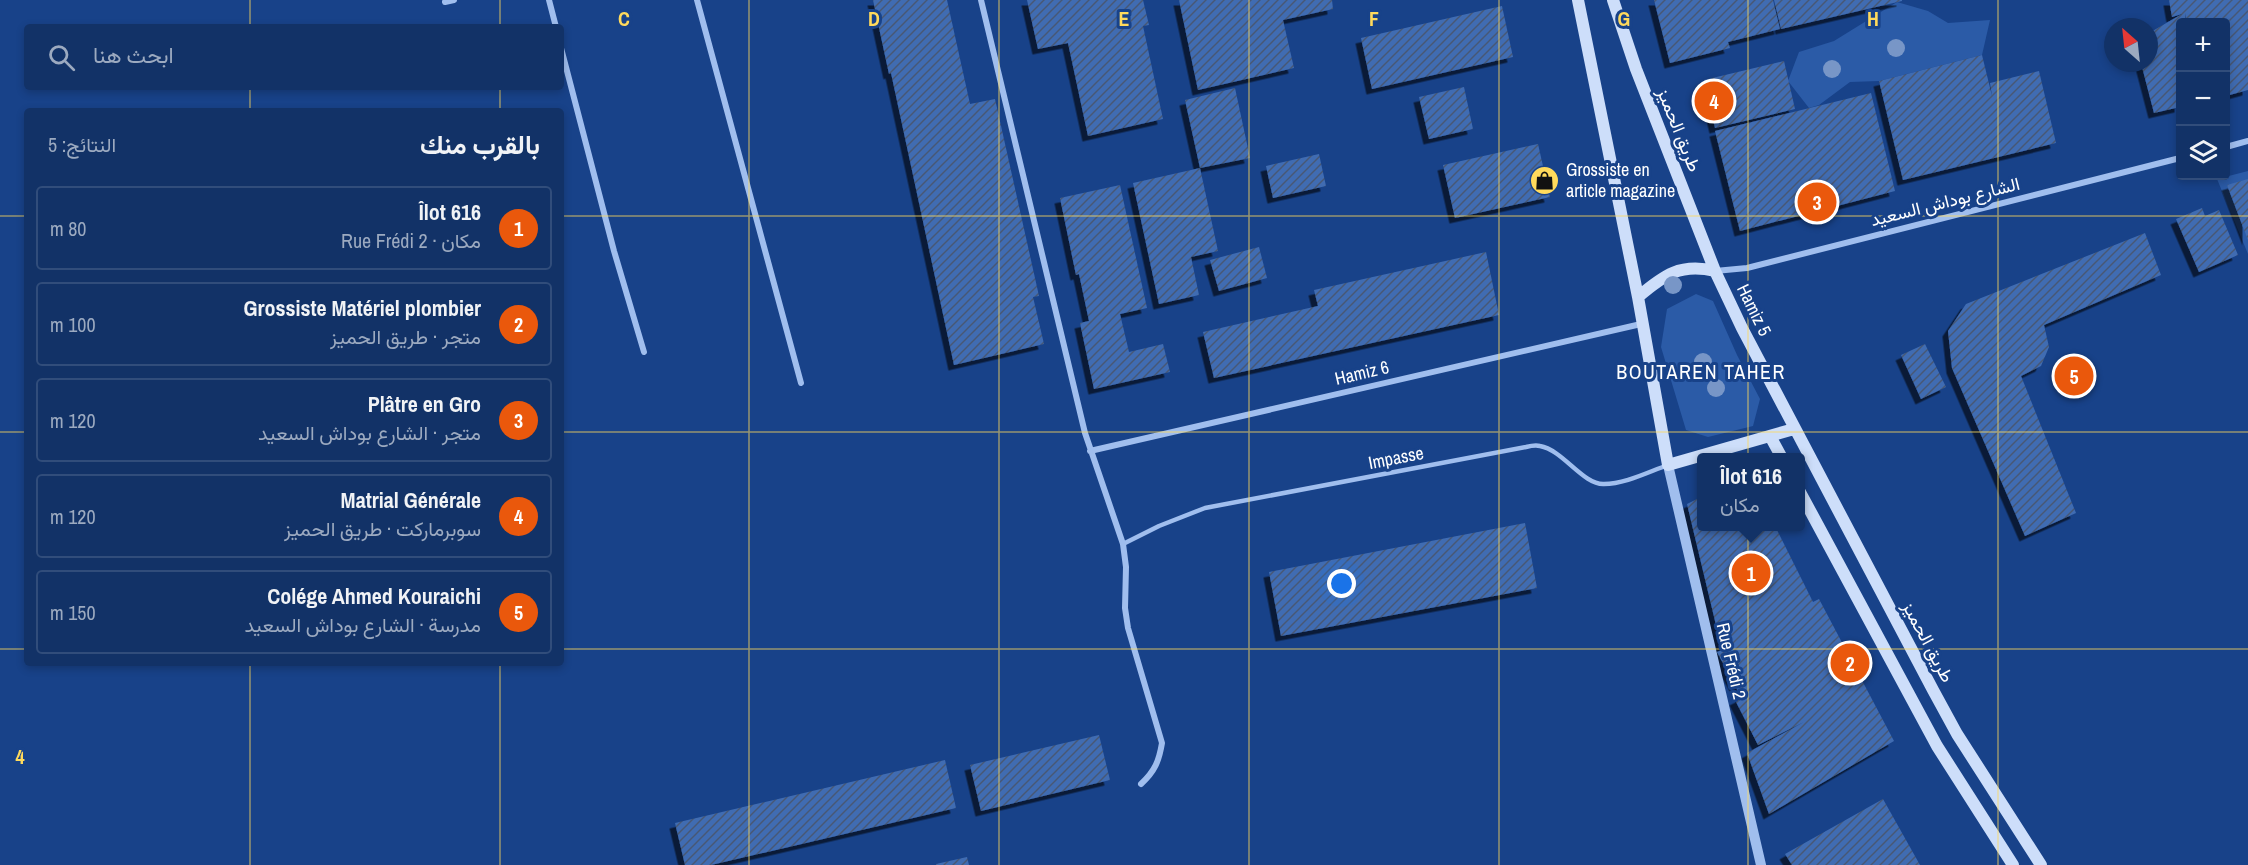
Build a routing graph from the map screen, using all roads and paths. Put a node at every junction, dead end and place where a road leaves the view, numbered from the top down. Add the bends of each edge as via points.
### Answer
1 (454, 0) edge
2 (549, 0) edge
3 (697, 0) edge
4 (981, 0) edge
5 (1578, 0) edge
6 (1613, 0) edge
7 (445, 2) dead end
8 (555, 24) edge
9 (564, 59) edge
10 (2248, 141) edge
11 (2230, 146) edge
12 (2176, 159) edge
13 (1715, 271) junction
14 (1638, 297) junction
15 (1641, 324) junction
16 (644, 352) dead end
17 (801, 383) dead end
18 (1794, 429) junction
19 (1770, 436) junction
20 (1090, 451) junction
21 (1710, 453) edge
22 (1779, 453) edge
23 (1697, 457) edge
24 (1668, 465) junction
25 (1805, 501) edge
26 (1123, 544) junction
27 (1141, 784) dead end
28 (1761, 865) edge
29 (2013, 865) edge
30 (2041, 865) edge

1 - 7 street
2 - 8 street
3 - 17 street
4 - 20 street
5 - 14 main road
6 - 13 main road, طريق الحميز
9 - 16 street
10 - 11 street
12 - 13 street, الشارع بوداش السعيد via 1747,268
13 - 14 main road via 1700,267 1676,271
13 - 18 main road, Hamiz 5
14 - 15 main road
15 - 20 street, Hamiz 6
15 - 24 main road
18 - 19 main road
18 - 30 main road, طريق الحميز via 1957,734
19 - 21 main road
19 - 22 main road
20 - 26 street
23 - 24 main road
24 - 26 lane, Impasse via 1601,485 1556,452 1540,446 1526,447 1205,508
24 - 28 street, Rue Frédi 2
25 - 29 main road via 1937,746
26 - 27 street via 1128,628 1162,743 1153,773

